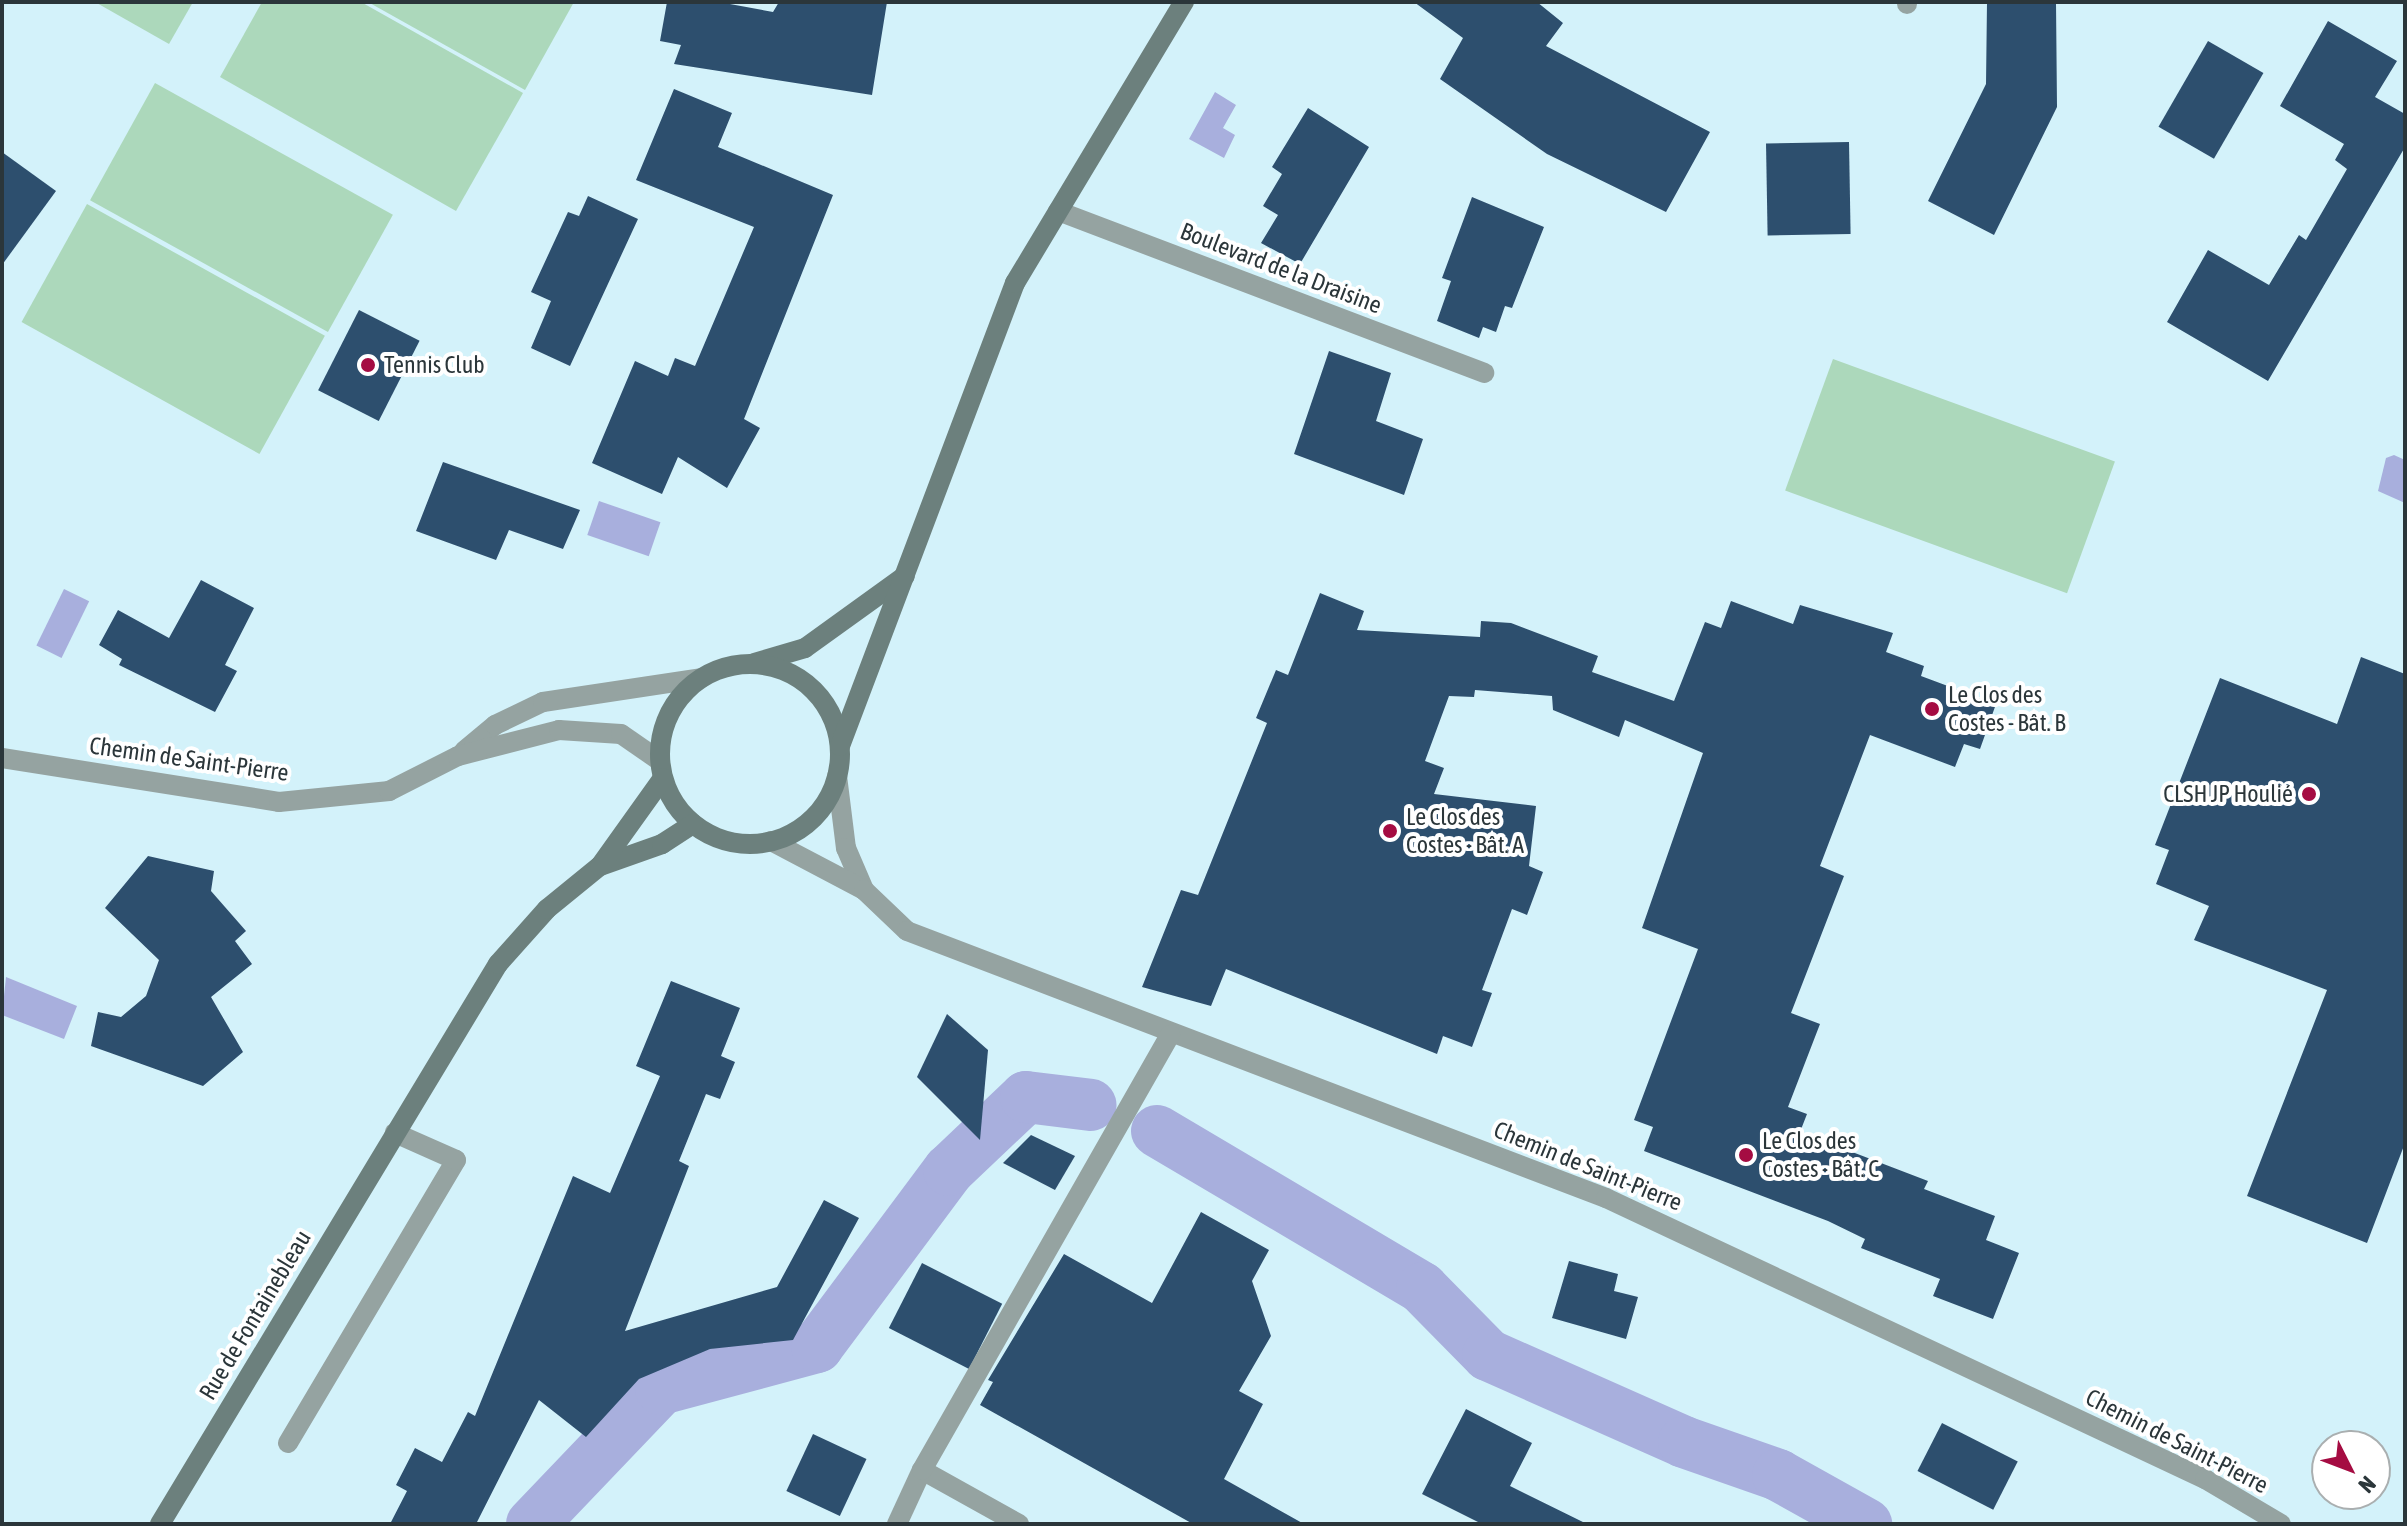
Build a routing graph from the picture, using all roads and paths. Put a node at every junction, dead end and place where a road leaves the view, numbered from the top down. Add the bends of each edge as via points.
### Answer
1 (1184, 2) edge
2 (1058, 211) junction
3 (1484, 373) dead end
4 (905, 576) junction
5 (753, 663) junction
6 (701, 678) junction
7 (840, 746) junction
8 (458, 756) junction
9 (2, 758) edge
10 (661, 770) junction
11 (837, 776) junction
12 (693, 824) junction
13 (771, 841) junction
14 (600, 866) junction
15 (864, 890) junction
16 (1170, 1035) junction
17 (395, 1133) junction
18 (288, 1443) dead end
19 (922, 1470) junction
20 (160, 1524) edge
21 (897, 1524) edge
22 (1019, 1524) edge
23 (2281, 1524) edge

1 - 2 street
2 - 3 street, Boulevard de la Draisine
2 - 4 street via 1015,283
4 - 5 street via 805,648
4 - 7 street
5 - 6 street
5 - 7 street via 785,670 812,688 831,714
6 - 8 street, Chemin de Saint-Pierre via 543,702 495,725
6 - 10 street via 669,714
7 - 11 street
8 - 9 street, Chemin de Saint-Pierre via 389,791 279,802
8 - 10 street, Chemin de Saint-Pierre via 559,730 621,734
10 - 12 street
10 - 14 street, Rue de Fontainebleau
11 - 13 street via 824,805 801,828
11 - 15 street, Chemin de Saint-Pierre via 846,848
12 - 13 street via 731,842
12 - 14 street, Rue de Fontainebleau via 662,844
13 - 15 street, Chemin de Saint-Pierre
14 - 17 street, Rue de Fontainebleau via 547,909 498,964
15 - 16 street, Chemin de Saint-Pierre via 907,931
16 - 19 street
16 - 23 street, Chemin de Saint-Pierre via 1606,1198 2205,1479
17 - 18 street via 456,1160
17 - 20 street, Rue de Fontainebleau
19 - 21 street
19 - 22 street

